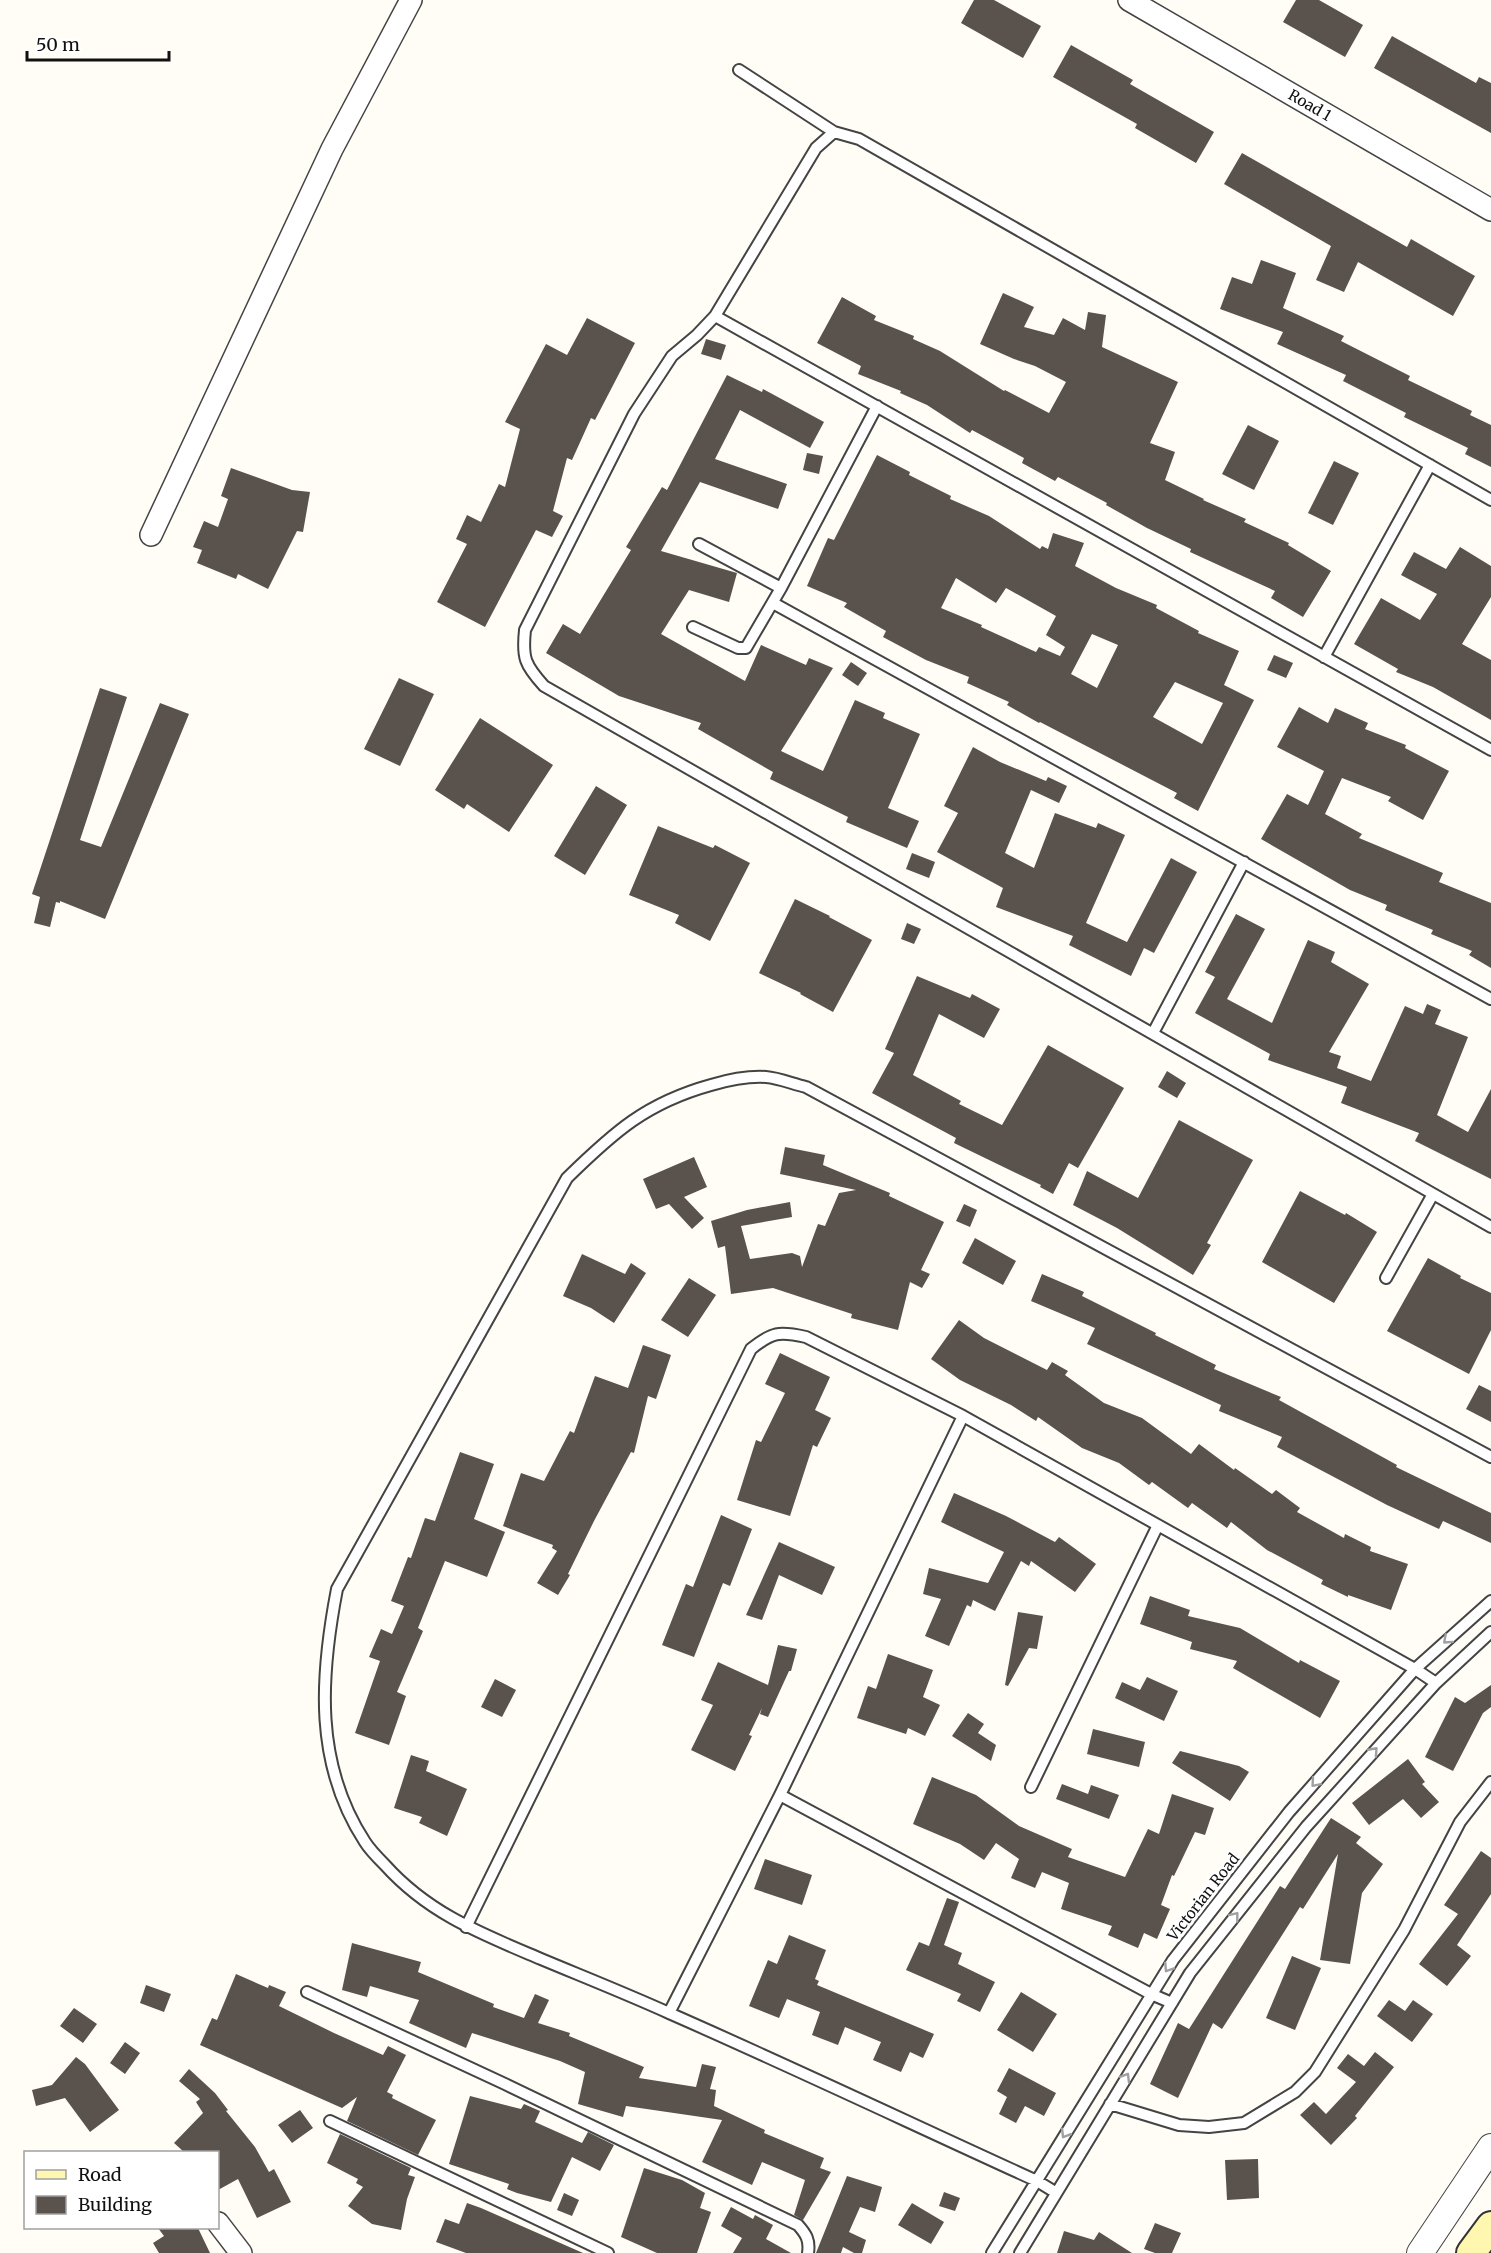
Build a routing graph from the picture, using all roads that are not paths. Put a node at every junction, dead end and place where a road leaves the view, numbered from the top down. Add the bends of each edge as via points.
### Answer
1 (411, 0) edge
2 (1129, 0) edge
3 (738, 70) dead end
4 (834, 132) junction
5 (1491, 210) edge
6 (715, 316) junction
7 (877, 406) junction
8 (1430, 465) junction
9 (1491, 500) edge
10 (151, 535) dead end
11 (699, 544) dead end
12 (781, 588) junction
13 (773, 603) junction
14 (693, 627) dead end
15 (1324, 657) junction
16 (1491, 750) edge
17 (1244, 862) junction
18 (1491, 999) edge
19 (1153, 1033) junction
20 (1433, 1194) junction
21 (1491, 1227) edge
22 (1386, 1278) dead end
23 (963, 1416) junction
24 (1491, 1457) edge
25 (1158, 1525) junction
26 (1491, 1601) edge
27 (1491, 1632) edge
28 (1415, 1669) junction
29 (1436, 1683) junction
30 (1491, 1782) edge
31 (1031, 1787) dead end
32 (780, 1795) junction
33 (466, 1927) junction
34 (307, 1992) dead end
35 (1151, 1994) junction
36 (1172, 2003) junction
37 (669, 2013) junction
38 (1110, 2104) junction
39 (330, 2121) dead end
40 (1491, 2147) edge
41 (1037, 2181) junction
42 (1055, 2192) junction
43 (219, 2224) edge
44 (1491, 2226) edge
45 (241, 2253) edge
46 (608, 2253) edge
47 (808, 2253) edge
48 (992, 2253) edge
49 (1020, 2253) edge
50 (1420, 2253) edge
51 (1471, 2253) edge

1 - 10 street via 332,149
2 - 5 street, Road 1
3 - 4 lane
4 - 6 lane via 816,148
4 - 8 lane via 859,139
6 - 7 lane
6 - 19 lane via 672,356 634,414 525,630 523,652 531,672 544,686
7 - 12 lane
7 - 15 lane
8 - 9 lane
8 - 15 lane
11 - 12 lane
12 - 13 lane
13 - 14 lane via 746,648
13 - 17 lane
15 - 16 lane
17 - 18 lane
17 - 19 lane
19 - 20 lane
20 - 21 lane
20 - 22 lane
23 - 25 lane
23 - 32 lane
23 - 33 lane via 806,1337 785,1332 768,1335 751,1348
24 - 33 lane via 806,1087 766,1077 727,1081 684,1092 648,1110 608,1138 567,1178 337,1589 327,1639 325,1685 326,1738 339,1792 365,1843 396,1878
25 - 28 lane
25 - 31 lane
26 -> 28 lane, Victorian Road
27 - 29 lane
28 - 29 lane
28 -> 35 lane, Victorian Road via 1289,1812 1173,1960
36 -> 29 lane via 1190,1973 1306,1827
30 - 38 lane via 1460,1822 1404,1930 1316,2072 1295,2092 1244,2123 1209,2127 1179,2125
32 - 35 lane
32 - 37 lane
33 - 37 lane
34 - 47 lane via 798,2225 806,2234
35 - 36 lane
35 -> 41 lane, Victorian Road
38 -> 36 lane
37 - 41 lane
38 - 42 lane
39 - 46 lane
40 - 50 street
41 - 42 lane
41 - 48 lane, Victorian Road
42 - 49 lane
43 - 45 street
44 - 51 main road

